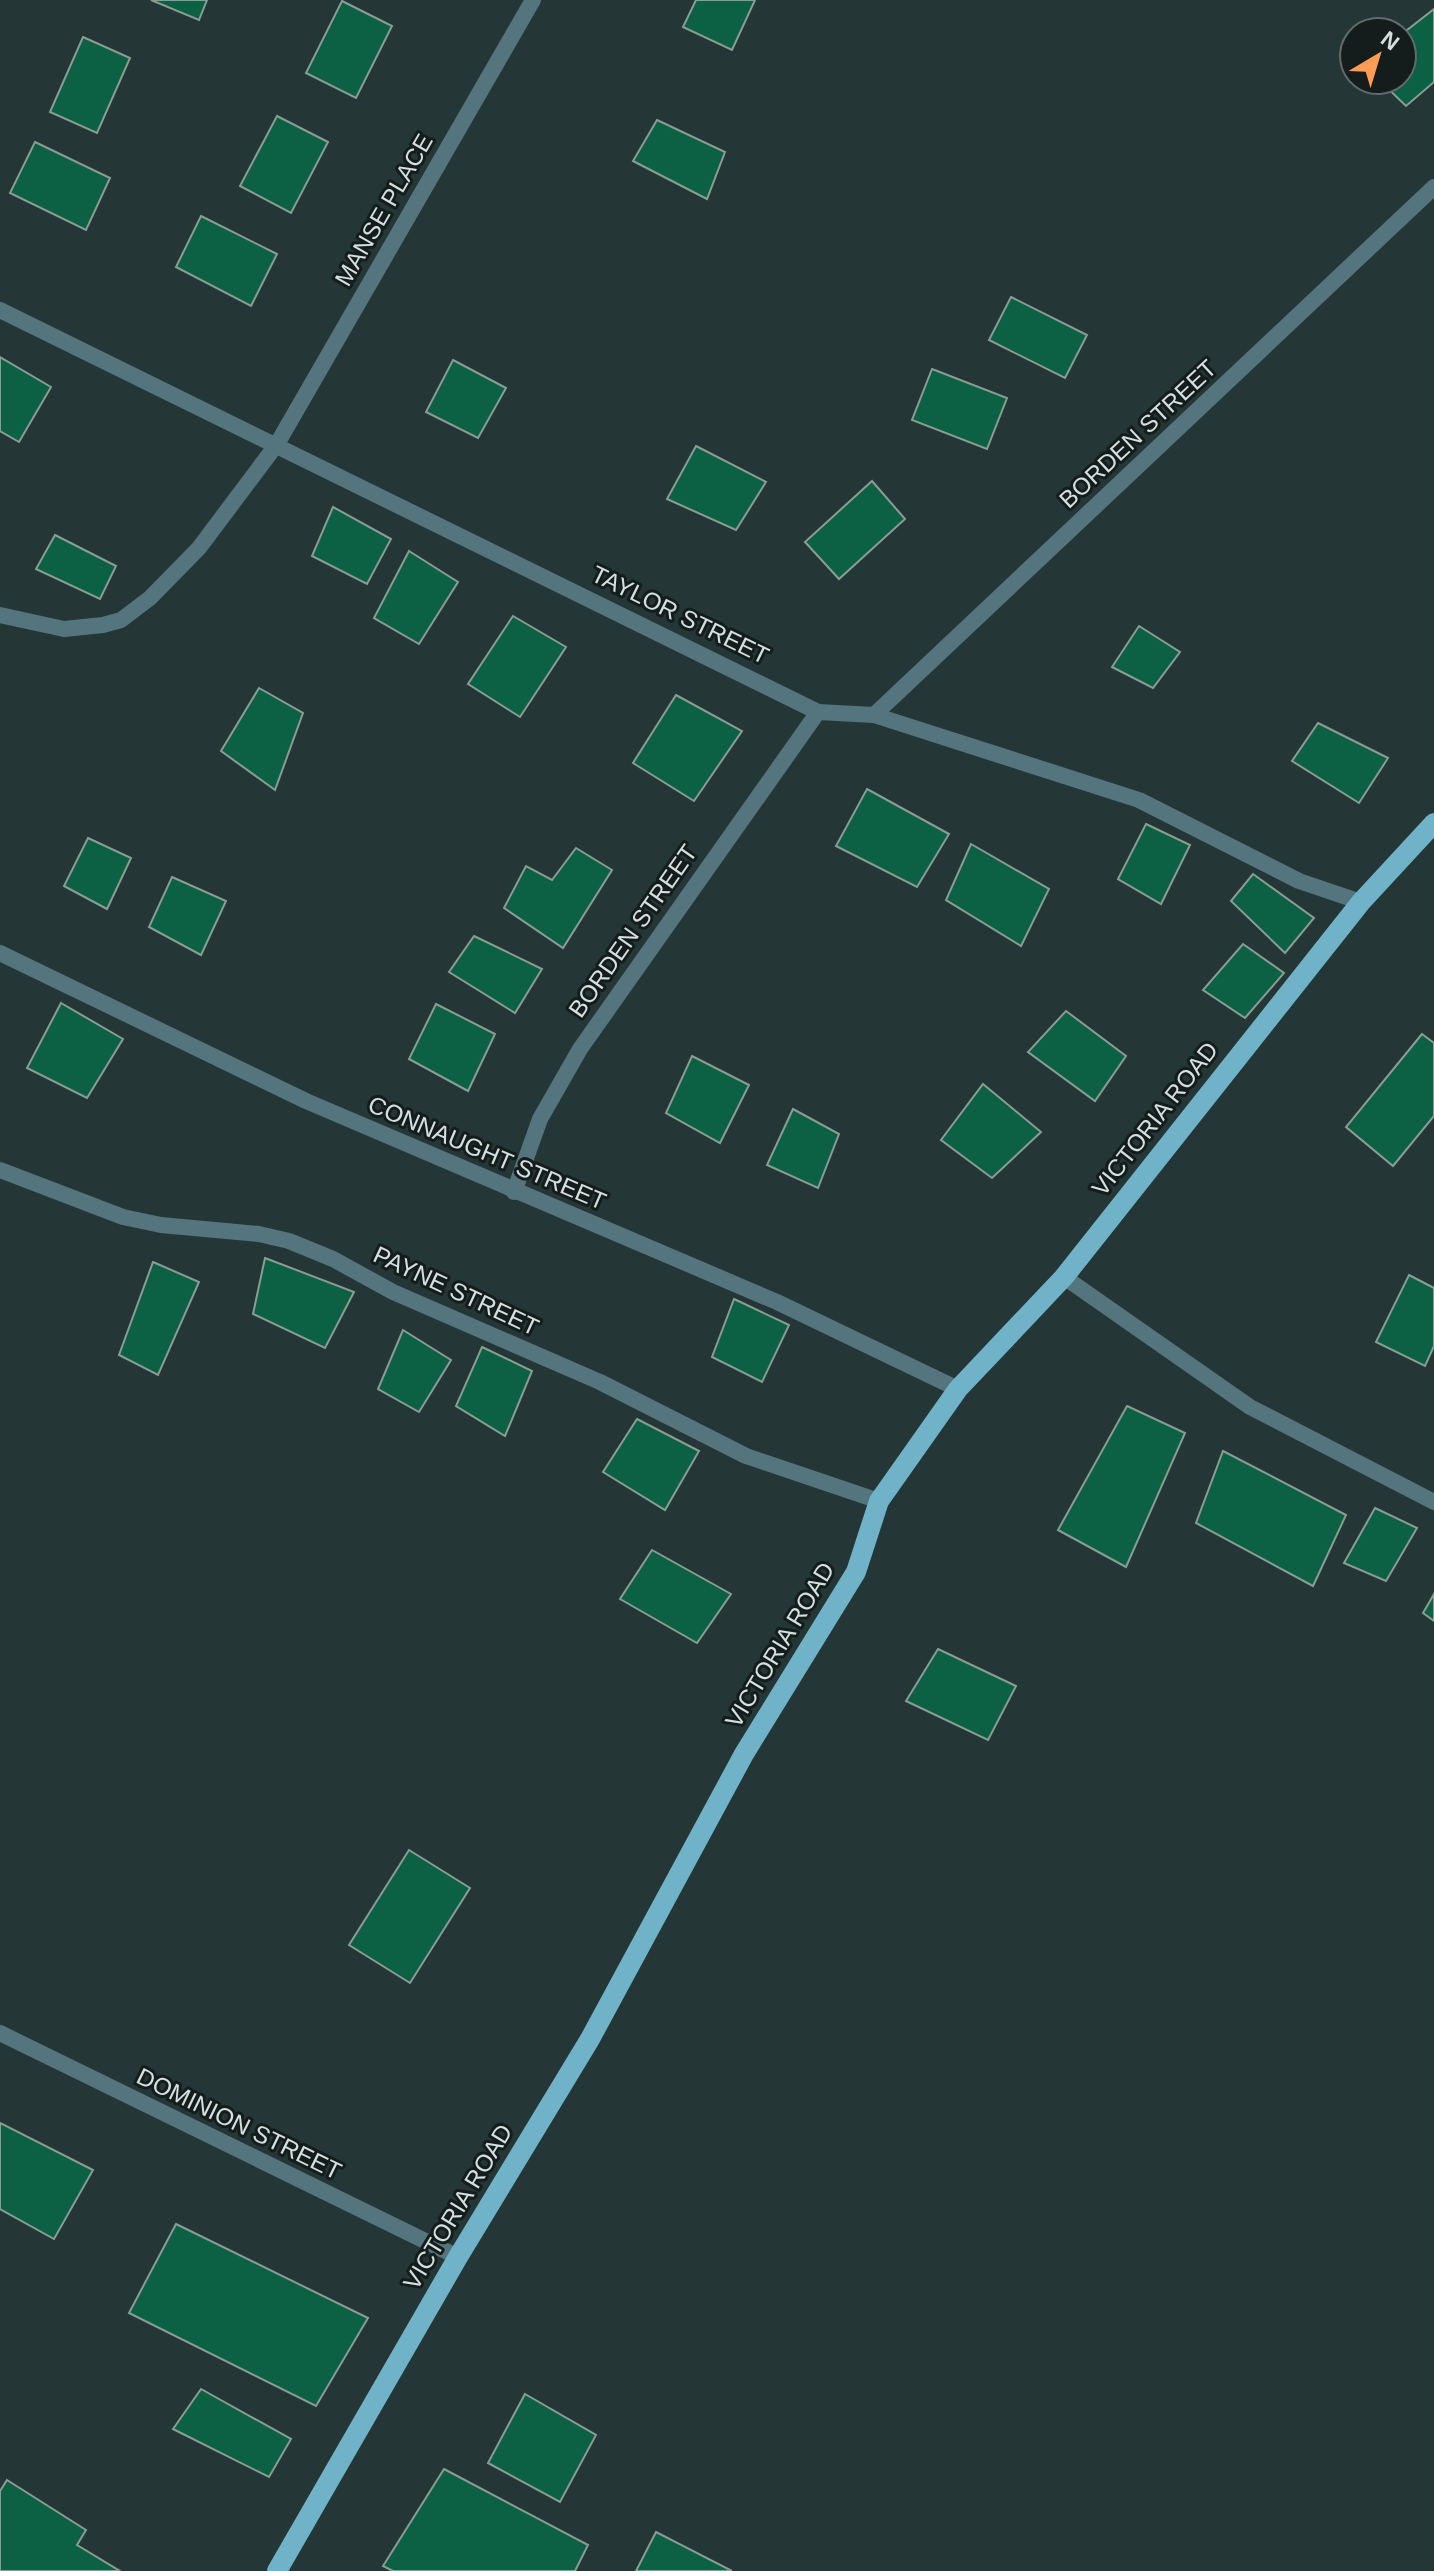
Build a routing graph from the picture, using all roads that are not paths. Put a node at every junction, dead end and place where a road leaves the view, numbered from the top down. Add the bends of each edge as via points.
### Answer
1 (533, 0) edge
2 (1434, 187) edge
3 (0, 310) edge
4 (277, 444) junction
5 (0, 615) edge
6 (818, 712) junction
7 (874, 715) junction
8 (1434, 823) edge
9 (1361, 902) junction
10 (0, 953) edge
11 (0, 1170) edge
12 (514, 1192) junction
13 (1064, 1277) junction
14 (958, 1389) junction
15 (879, 1501) junction
16 (1434, 1502) edge
17 (0, 2033) edge
18 (458, 2257) junction
19 (277, 2571) edge

1 - 4 street, MANSE PLACE
2 - 7 street, BORDEN STREET
3 - 4 street, TAYLOR STREET
4 - 5 street, MANSE PLACE via 199,548 121,620 64,629
4 - 6 street, TAYLOR STREET
6 - 7 street, TAYLOR STREET
6 - 12 street, BORDEN STREET via 580,1049 540,1119
7 - 9 street, TAYLOR STREET via 1139,800 1299,881
8 - 9 main road, VICTORIA ROAD
9 - 13 main road, VICTORIA ROAD
10 - 12 street, CONNAUGHT STREET via 306,1101
11 - 15 street, PAYNE STREET via 123,1217 289,1241 600,1382 746,1456
12 - 14 street, CONNAUGHT STREET via 777,1302
13 - 14 main road, VICTORIA ROAD
13 - 16 street via 1250,1407
14 - 15 main road, VICTORIA ROAD
15 - 18 main road, VICTORIA ROAD via 856,1572 744,1754 590,2039
17 - 18 street, DOMINION STREET
18 - 19 main road, VICTORIA ROAD

